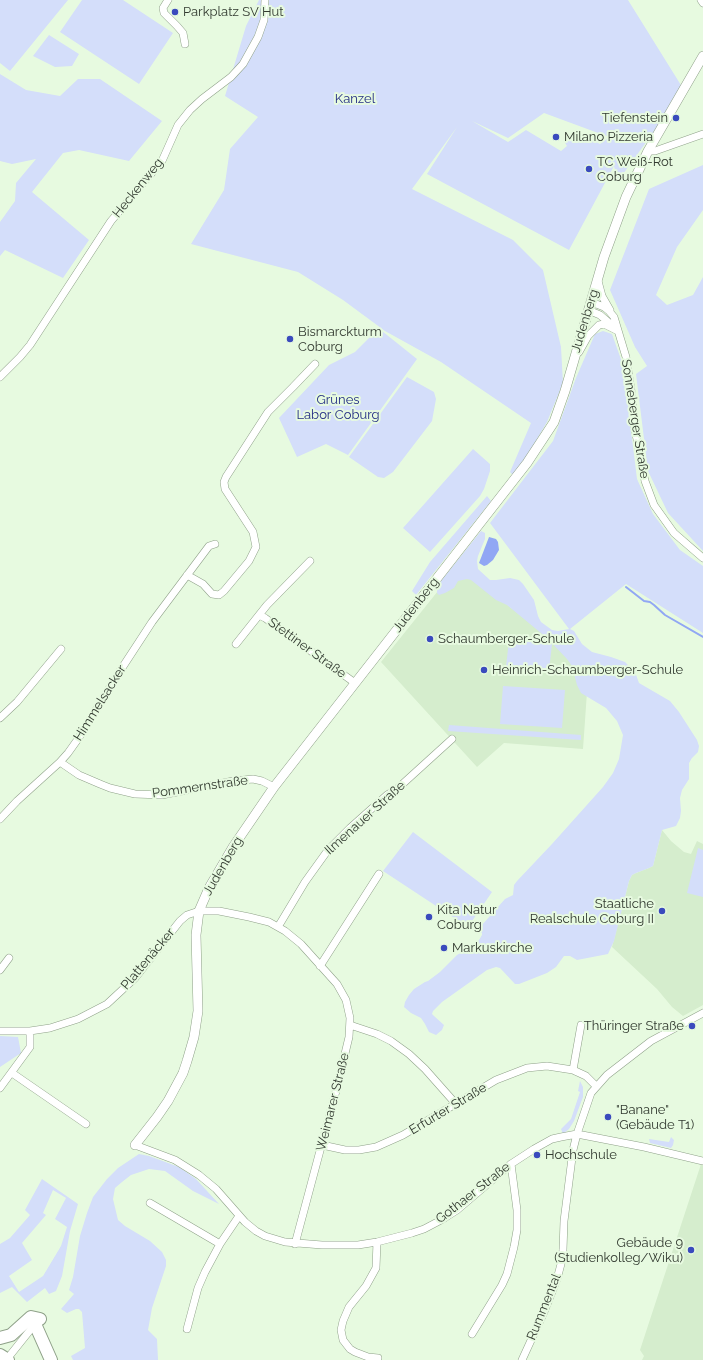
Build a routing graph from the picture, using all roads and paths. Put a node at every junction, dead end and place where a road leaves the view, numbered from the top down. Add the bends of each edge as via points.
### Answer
1 (168, 0) edge
2 (265, 0) edge
3 (701, 0) edge
4 (703, 3) edge
5 (186, 44) dead end
6 (703, 56) edge
7 (703, 134) edge
8 (648, 151) junction
9 (597, 279) junction
10 (590, 306) junction
11 (614, 317) junction
12 (618, 331) junction
13 (315, 364) dead end
14 (572, 364) junction
15 (0, 377) edge
16 (215, 544) dead end
17 (703, 558) edge
18 (310, 561) dead end
19 (187, 575) junction
20 (259, 615) junction
21 (236, 644) dead end
22 (61, 649) dead end
23 (355, 683) junction
24 (0, 718) edge
25 (452, 739) dead end
26 (60, 762) junction
27 (274, 787) junction
28 (0, 819) edge
29 (379, 874) dead end
30 (199, 911) junction
31 (278, 927) junction
32 (9, 958) dead end
33 (320, 966) junction
34 (0, 970) edge
35 (703, 1013) edge
36 (350, 1025) junction
37 (581, 1025) dead end
38 (0, 1031) edge
39 (30, 1031) junction
40 (573, 1070) junction
41 (12, 1073) junction
42 (596, 1086) junction
43 (0, 1088) edge
44 (456, 1104) junction
45 (86, 1124) dead end
46 (577, 1134) junction
47 (135, 1145) joint
48 (322, 1145) junction
49 (703, 1161) edge
50 (511, 1164) junction
51 (150, 1203) dead end
52 (239, 1216) junction
53 (376, 1242) junction
54 (220, 1244) junction
55 (295, 1244) junction
56 (38, 1322) junction
57 (187, 1329) dead end
58 (472, 1334) dead end
59 (0, 1338) edge
60 (7, 1356) edge
61 (378, 1358) dead end
62 (51, 1360) edge
63 (522, 1360) edge

1 - 5 street via 163,8 164,13 183,33
2 - 15 street, Heckenweg via 264,20 243,64 196,105 178,125 162,161 111,221 30,345
3 - 4 street
6 - 8 street, Judenberg
7 - 8 street via 655,151
8 - 9 street, Judenberg via 626,196
9 - 10 street, Judenberg
9 - 11 street, Sonneberger Straße via 602,296
10 - 11 street via 604,307
10 - 12 street
10 - 14 street, Judenberg
11 - 12 street, Sonneberger Straße
12 - 14 street via 604,324 596,327
12 - 17 street, Sonneberger Straße via 626,358 645,481 656,508 666,523
13 - 19 street via 268,412 224,482 225,489 253,532 256,547 249,561 219,595 212,594 203,584
14 - 23 street, Judenberg via 556,415 536,451
16 - 19 street, Himmelsacker via 209,546
18 - 20 street, Stettiner Straße
19 - 26 street, Himmelsacker via 152,622 78,739
20 - 21 street, Stettiner Straße
20 - 23 street, Stettiner Straße
22 - 24 street via 17,702
23 - 27 street, Judenberg
25 - 31 street, Ilmenauer Straße via 328,850
26 - 27 street, Pommernstraße via 79,775 100,784 135,794 162,795 253,779
26 - 28 street, Himmelsacker
27 - 30 street, Judenberg via 208,888
29 - 33 street
30 - 31 street, Weimarer Straße via 219,911 249,917
30 - 39 street, Plattenäcker via 187,915 180,921 134,978 107,1004 78,1019
30 - 47 street, Judenberg via 196,935 198,1011 194,1037 187,1061 168,1101
31 - 33 street, Weimarer Straße via 301,944
32 - 34 street
33 - 36 street, Weimarer Straße via 337,984 346,1000
35 - 42 street via 650,1041
36 - 44 street via 392,1041 429,1074
36 - 48 street, Weimarer Straße
37 - 40 street
38 - 39 street, Plattenäcker
39 - 41 street via 30,1047
40 - 42 street, Erfurter Straße via 586,1076
40 - 44 street, Erfurter Straße via 547,1066 527,1068 496,1080
41 - 43 street
41 - 45 street
42 - 46 street via 587,1101
44 - 48 street, Erfurter Straße via 403,1135 376,1147 345,1150
46 - 49 street
46 - 50 street, Gothaer Straße via 552,1139
46 - 63 street, Rummental via 564,1221 561,1264 544,1312
47 - 52 street, Gothaer Straße via 175,1160 199,1175 216,1188
48 - 55 street, Weimarer Straße
50 - 53 street, Gothaer Straße via 443,1219 412,1233
50 - 58 street via 517,1210 514,1247 502,1285
51 - 54 street
52 - 54 street
52 - 55 street, Gothaer Straße via 265,1236
53 - 55 street, Gothaer Straße via 346,1245
53 - 61 street via 376,1268 366,1286 349,1307 341,1330 342,1340 350,1349 368,1357
54 - 57 street via 198,1288
56 - 59 highway via 31,1317 11,1335
56 - 60 street
56 - 62 highway

